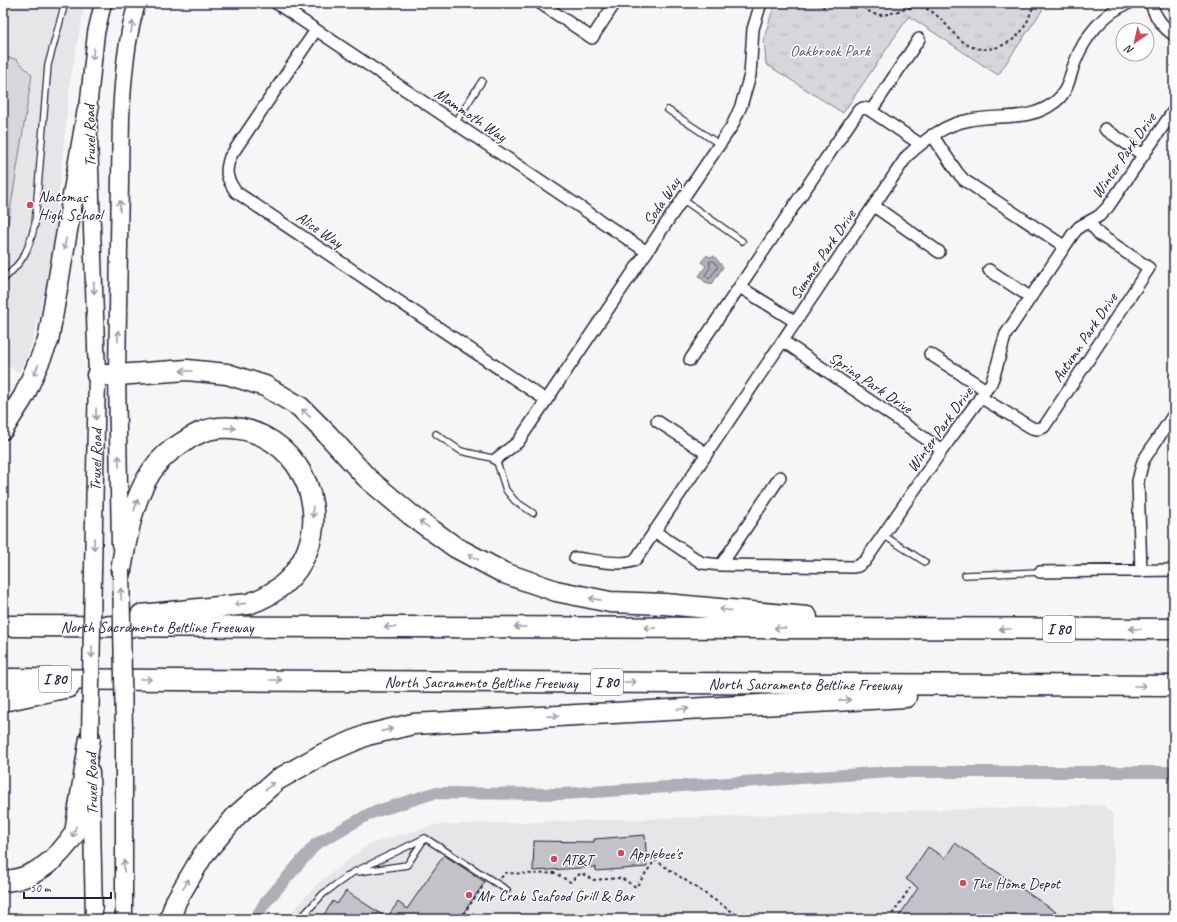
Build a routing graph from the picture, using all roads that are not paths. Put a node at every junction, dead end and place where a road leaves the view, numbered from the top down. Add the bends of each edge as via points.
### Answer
1 (65, 3) edge
2 (103, 3) edge
3 (137, 3) edge
4 (276, 3) edge
5 (540, 3) edge
6 (615, 3) edge
7 (761, 3) edge
8 (1151, 3) edge
9 (1124, 4) edge
10 (316, 30) junction
11 (1174, 35) edge
12 (919, 39) dead end
13 (482, 81) dead end
14 (88, 109) junction
15 (668, 110) dead end
16 (1174, 110) edge
17 (871, 111) junction
18 (455, 123) junction
19 (1105, 129) dead end
20 (932, 135) junction
21 (719, 144) junction
22 (920, 144) junction
23 (1144, 155) junction
24 (682, 200) junction
25 (874, 206) junction
26 (1088, 222) junction
27 (742, 241) dead end
28 (1064, 246) junction
29 (647, 252) junction
30 (939, 252) dead end
31 (989, 270) dead end
32 (3, 280) edge
33 (740, 287) junction
34 (1030, 297) junction
35 (796, 322) junction
36 (783, 341) junction
37 (930, 354) dead end
38 (690, 360) dead end
39 (97, 375) junction
40 (117, 375) junction
41 (983, 393) junction
42 (546, 400) junction
43 (1174, 414) edge
44 (658, 421) dead end
45 (3, 429) edge
46 (436, 434) dead end
47 (942, 450) junction
48 (706, 453) junction
49 (496, 459) junction
50 (780, 477) dead end
51 (532, 513) dead end
52 (654, 531) junction
53 (883, 535) junction
54 (575, 558) dead end
55 (925, 562) dead end
56 (721, 565) junction
57 (121, 570) junction
58 (1174, 570) edge
59 (1141, 571) junction
60 (1040, 572) joint
61 (965, 575) dead end
62 (3, 626) edge
63 (42, 626) junction
64 (945, 629) junction
65 (1174, 629) edge
66 (3, 679) edge
67 (107, 679) junction
68 (1106, 686) junction
69 (1174, 686) edge
70 (3, 701) edge
71 (90, 738) junction
72 (425, 838) junction
73 (352, 873) junction
74 (3, 881) edge
75 (507, 890) dead end
76 (94, 919) edge
77 (124, 919) edge
78 (170, 919) edge
79 (300, 919) edge

1 - 32 lane via 48,65 35,224 30,246 19,265
2 -> 14 main road, Truxel Road via 96,33
40 -> 3 main road, Truxel Road via 123,75
4 - 10 street, Mammoth Way
5 - 6 street via 592,38
7 - 21 street, Soda Way via 753,29 750,75 741,106 732,126
8 - 11 street via 1157,19
9 - 20 street, Summer Park Drive via 1105,18 1084,43 1066,90 1045,110 1032,115 965,121 948,126
10 - 18 street, Mammoth Way
10 - 42 street, Alice Way via 230,157 226,168 228,181 236,192
12 - 17 street
13 - 18 lane
14 -> 39 main road, Truxel Road
14 -> 45 highway via 48,342 24,396
15 - 21 lane
16 - 23 street, Winter Park Drive
17 - 22 street
17 - 33 street via 863,108 858,110
18 - 29 street, Mammoth Way
19 - 23 street
20 - 22 street, Summer Park Drive
20 - 28 street via 964,180
21 - 24 street, Soda Way
22 - 25 street, Summer Park Drive via 907,156
23 - 26 street, Winter Park Drive via 1108,207
24 - 27 lane
24 - 29 street, Soda Way
25 - 30 street
25 - 35 street, Summer Park Drive
26 - 28 street, Winter Park Drive via 1079,227
26 - 41 street, Autumn Park Drive via 1100,235 1149,268 1044,427 1032,428
28 - 34 street, Winter Park Drive
29 - 42 street, Soda Way
31 - 34 street
33 - 35 street
33 - 38 street
34 - 41 street, Winter Park Drive via 1006,334 996,372
35 - 36 street, Summer Park Drive
36 - 47 street, Spring Park Drive
36 - 48 street, Summer Park Drive
37 - 41 street
39 - 40 highway
39 -> 71 main road, Truxel Road, bridge
57 -> 40 main road, Truxel Road
64 -> 40 highway via 665,604 610,602 556,592 504,573 455,548 367,478 300,407 265,386 227,374 187,370
41 - 47 street, Winter Park Drive
42 - 49 street, Soda Way via 518,442
43 - 59 street via 1143,461 1138,481
44 - 48 street
46 - 49 lane via 461,451
47 - 53 street, Winter Park Drive
48 - 52 street, Summer Park Drive
49 - 51 lane via 506,490 515,501
50 - 56 street
52 - 54 street, Summer Park Drive via 633,562
52 - 56 street, Winter Park Drive via 702,563
53 - 55 lane
53 - 56 street, Winter Park Drive via 866,561 852,567
57 -> 63 highway via 129,528 151,472 174,448 191,437 216,428 247,430 279,446 292,458 305,478 313,508 310,543 293,575 270,594 248,604
77 -> 57 main road, Truxel Road, bridge
58 - 59 street
59 - 60 street
60 - 61 lane
62 - 63 highway, North Sacramento Beltline Freeway / I 80
64 -> 63 highway, North Sacramento Beltline Freeway / I 80
65 -> 64 highway, North Sacramento Beltline Freeway / I 80
66 - 67 highway, North Sacramento Beltline Freeway / I 80
67 -> 68 highway, North Sacramento Beltline Freeway / I 80
67 - 70 highway
68 -> 69 highway, North Sacramento Beltline Freeway / I 80
78 -> 68 highway via 176,901 203,855 237,814 277,780 323,754 366,735 413,724
71 -> 74 highway via 75,833 56,857 37,871
71 - 76 main road, Truxel Road
72 - 73 lane
72 - 73 lane via 407,865
72 - 75 lane
73 - 79 lane via 323,894

